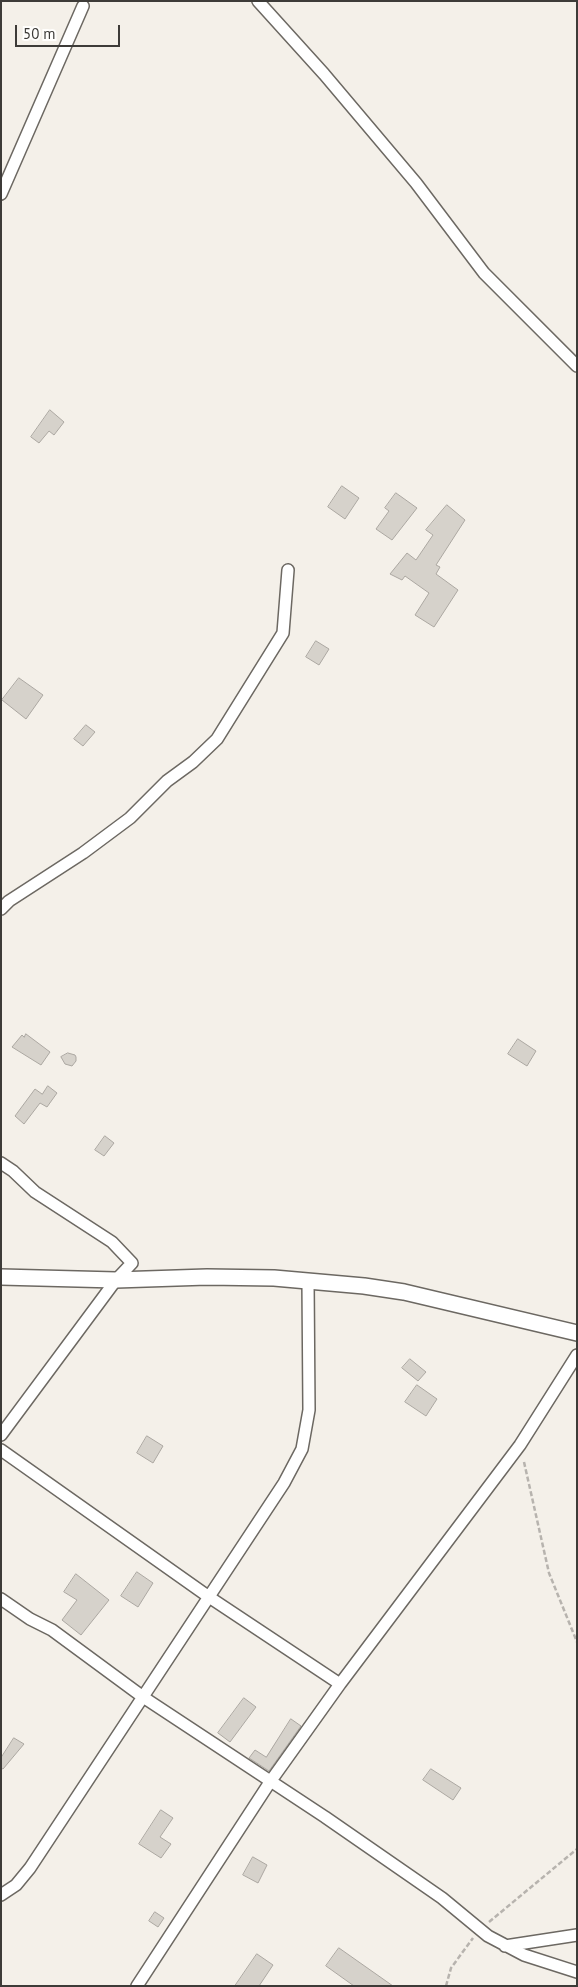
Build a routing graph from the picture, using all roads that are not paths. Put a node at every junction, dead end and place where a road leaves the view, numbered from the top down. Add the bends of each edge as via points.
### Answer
1 (258, 1) edge
2 (83, 6) dead end
3 (1, 194) edge
4 (577, 366) edge
5 (288, 570) dead end
6 (1, 909) edge
7 (1, 1164) edge
8 (1, 1277) edge
9 (116, 1280) junction
10 (308, 1281) junction
11 (577, 1333) edge
12 (577, 1354) edge
13 (1, 1435) edge
14 (1, 1450) edge
15 (209, 1597) junction
16 (1, 1599) edge
17 (340, 1684) junction
18 (143, 1697) junction
19 (270, 1782) junction
20 (1, 1895) edge
21 (577, 1935) edge
22 (505, 1946) junction
23 (577, 1972) edge
24 (137, 1986) edge

1 - 4 street via 416,183 484,273
2 - 3 street
5 - 6 street via 283,633 217,739 167,781 130,818
7 - 9 street via 35,1192 112,1242 132,1263
8 - 9 street
9 - 10 street via 207,1277
9 - 13 street
10 - 11 street via 404,1292
10 - 15 street via 309,1410 302,1449 284,1483
12 - 17 street via 520,1445
14 - 15 street
15 - 17 street
15 - 18 street
16 - 18 street via 52,1630
17 - 19 street
18 - 19 street
18 - 20 street via 30,1868 16,1885
19 - 22 street via 442,1898
19 - 24 street
21 - 22 street
22 - 23 street

